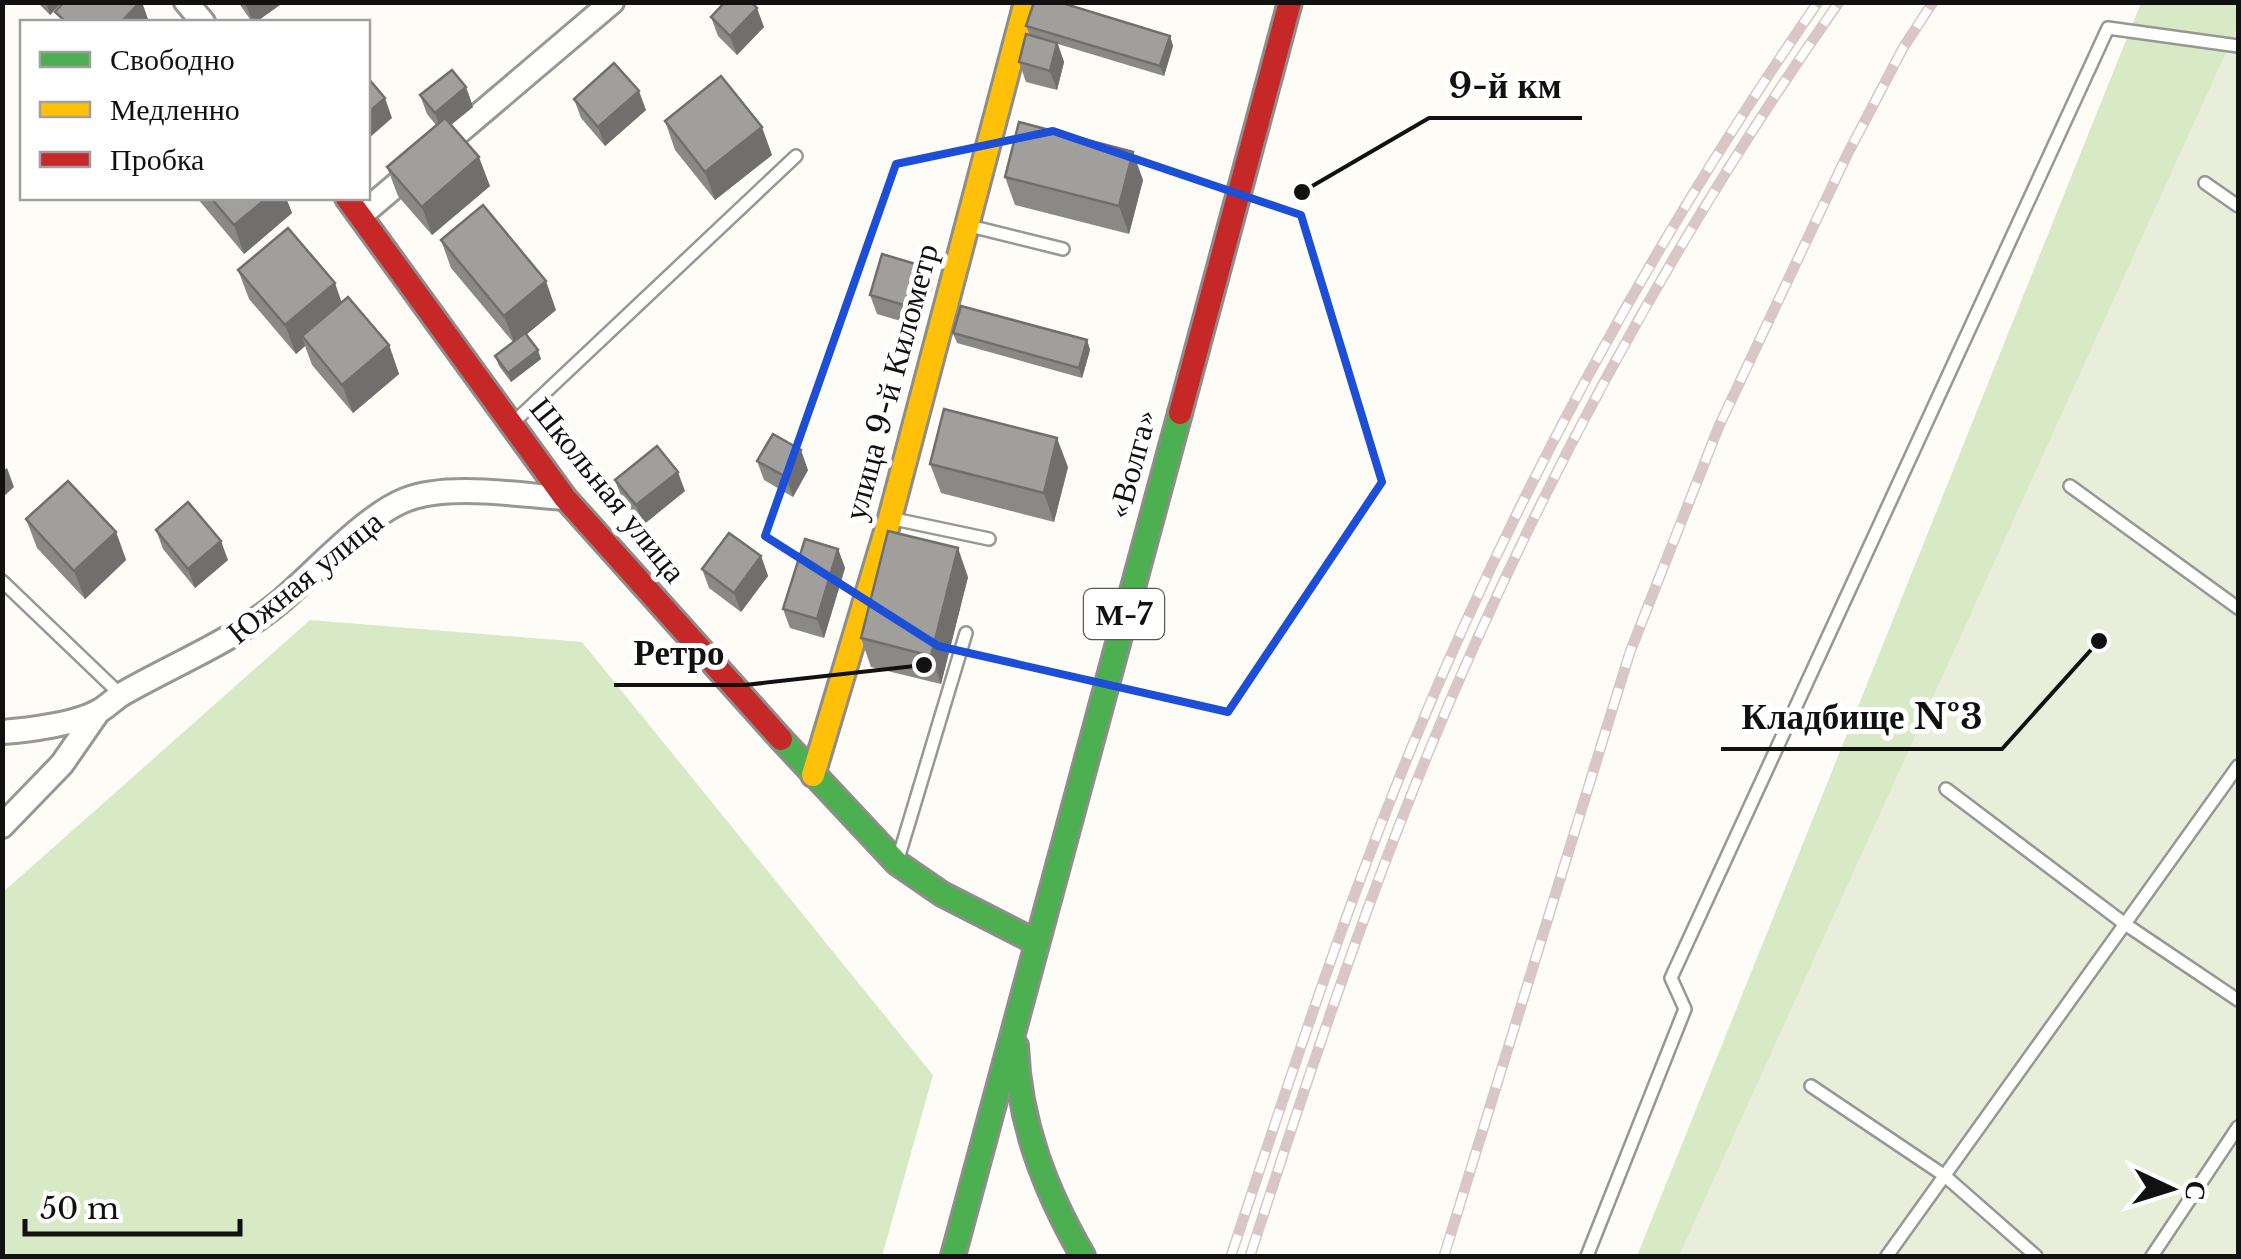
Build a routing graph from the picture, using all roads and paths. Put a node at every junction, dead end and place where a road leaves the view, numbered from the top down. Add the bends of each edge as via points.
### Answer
1 (612, 2) edge
2 (1026, 2) edge
3 (1290, 2) edge
4 (2238, 46) edge
5 (796, 156) dead end
6 (2205, 183) dead end
7 (370, 193) edge
8 (354, 206) edge
9 (2238, 206) edge
10 (965, 225) junction
11 (1063, 248) dead end
12 (511, 424) junction
13 (2070, 486) dead end
14 (565, 498) junction
15 (890, 518) junction
16 (989, 539) dead end
17 (2, 581) edge
18 (2238, 608) edge
19 (966, 633) dead end
20 (121, 695) junction
21 (98, 712) junction
22 (2, 732) edge
23 (2238, 766) edge
24 (813, 775) junction
25 (1946, 789) dead end
26 (2, 826) edge
27 (897, 863) junction
28 (2125, 924) junction
29 (1036, 942) junction
30 (2238, 1000) edge
31 (1016, 1016) junction
32 (1811, 1086) dead end
33 (2238, 1127) edge
34 (1945, 1176) junction
35 (958, 1255) edge
36 (1083, 1256) edge
37 (1587, 1256) edge
38 (1888, 1256) edge
39 (2036, 1256) edge
40 (2152, 1256) edge

1 - 7 street
2 - 10 main road, улица 9-й Километр
3 - 29 main road, «Волга» / М-7
4 - 37 lane via 2108,28 1671,978 1685,1009
5 - 12 lane
6 - 9 lane
8 - 12 main road, Школьная улица
10 - 11 lane
10 - 15 main road, улица 9-й Километр
12 - 14 main road, Школьная улица
13 - 18 lane
14 - 20 street, Южная улица via 442,493 406,500 383,511 278,604 219,646
14 - 24 main road, Школьная улица
15 - 16 lane
15 - 24 main road, улица 9-й Километр
17 - 20 lane
19 - 27 lane
20 - 21 street, Южная улица
21 - 22 street, Южная улица
21 - 26 street via 62,764
23 - 28 lane
24 - 27 main road, Школьная улица
25 - 28 lane
27 - 29 main road, Школьная улица
28 - 30 lane
28 - 34 lane
29 - 31 main road, М-7
31 - 35 main road, М-7
31 - 36 main road via 1029,1139 1040,1176
32 - 34 lane
33 - 40 lane
34 - 38 lane
34 - 39 lane

